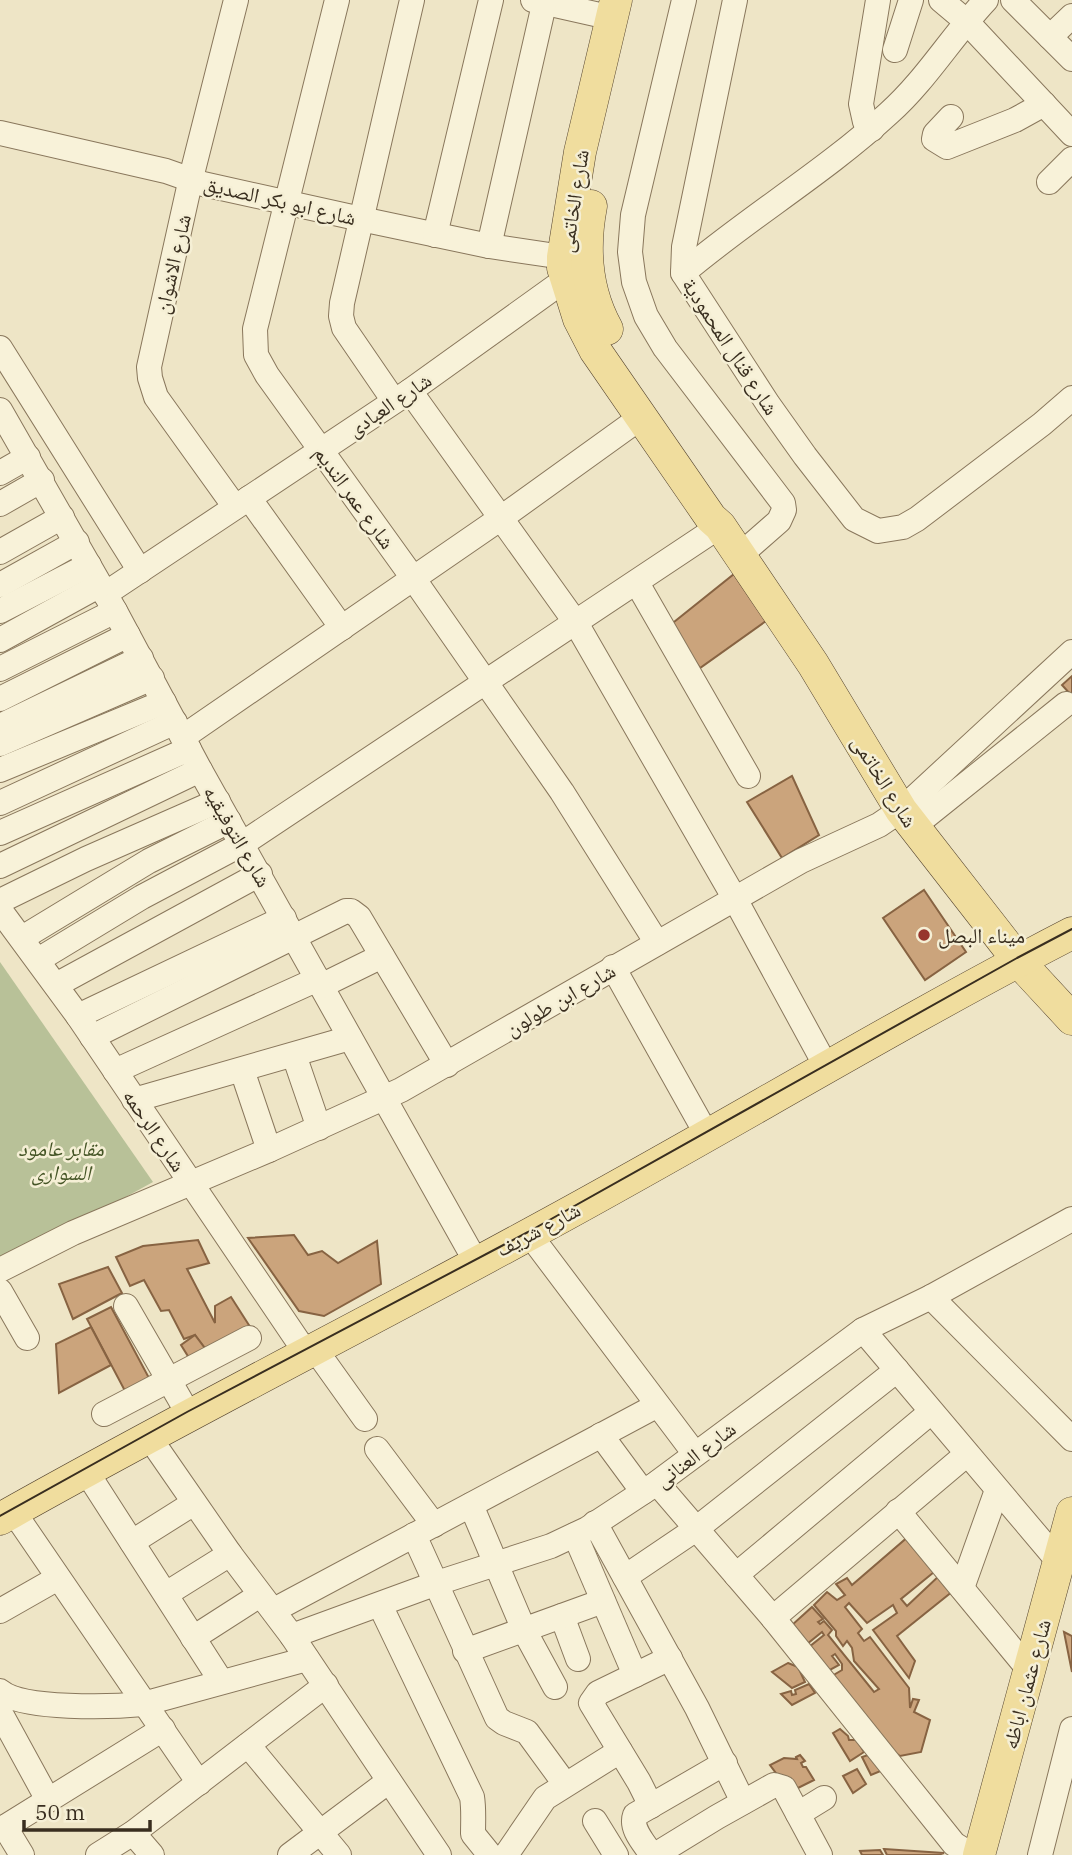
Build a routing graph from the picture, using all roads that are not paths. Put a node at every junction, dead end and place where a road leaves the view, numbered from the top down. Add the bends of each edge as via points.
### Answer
1 (236, 0) edge
2 (337, 0) edge
3 (412, 0) edge
4 (491, 0) edge
5 (684, 0) edge
6 (735, 0) edge
7 (878, 0) edge
8 (911, 0) edge
9 (941, 0) edge
10 (986, 0) edge
11 (1013, 0) edge
12 (540, 1) edge
13 (621, 6) edge
14 (1072, 16) edge
15 (966, 21) junction
16 (1050, 37) junction
17 (895, 50) dead end
18 (1072, 59) edge
19 (1044, 104) junction
20 (951, 117) dead end
21 (872, 129) junction
22 (0, 133) edge
23 (1072, 134) edge
24 (1072, 159) edge
25 (191, 178) junction
26 (1049, 181) dead end
27 (286, 203) junction
28 (361, 219) junction
29 (436, 235) junction
30 (489, 246) junction
31 (564, 268) junction
32 (682, 273) junction
33 (0, 348) edge
34 (402, 396) junction
35 (1072, 398) edge
36 (0, 411) edge
37 (640, 418) junction
38 (15, 446) edge
39 (320, 450) junction
40 (0, 473) edge
41 (42, 480) junction
42 (242, 503) junction
43 (0, 504) edge
44 (62, 517) junction
45 (501, 518) junction
46 (720, 526) junction
47 (77, 542) junction
48 (0, 552) edge
49 (739, 555) junction
50 (140, 571) junction
51 (413, 578) junction
52 (637, 583) junction
53 (0, 585) edge
54 (102, 589) junction
55 (0, 611) edge
56 (576, 623) junction
57 (342, 628) junction
58 (128, 635) junction
59 (0, 640) edge
60 (1072, 652) edge
61 (146, 668) junction
62 (0, 669) edge
63 (1045, 676) junction
64 (486, 682) junction
65 (0, 699) edge
66 (1069, 707) edge
67 (0, 726) edge
68 (182, 736) junction
69 (0, 744) edge
70 (0, 770) edge
71 (748, 776) dead end
72 (0, 803) edge
73 (224, 811) junction
74 (907, 818) junction
75 (0, 833) edge
76 (242, 844) junction
77 (0, 866) edge
78 (260, 874) junction
79 (735, 900) junction
80 (0, 901) edge
81 (0, 910) edge
82 (289, 928) junction
83 (1072, 933) edge
84 (22, 938) junction
85 (657, 943) junction
86 (382, 956) junction
87 (38, 960) junction
88 (1019, 961) junction
89 (613, 967) junction
90 (319, 982) junction
91 (56, 985) junction
92 (78, 1016) junction
93 (1072, 1019) edge
94 (92, 1037) junction
95 (350, 1038) junction
96 (294, 1055) junction
97 (447, 1065) junction
98 (827, 1068) junction
99 (242, 1070) junction
100 (115, 1071) junction
101 (383, 1098) junction
102 (134, 1100) junction
103 (319, 1128) junction
104 (707, 1135) junction
105 (268, 1150) junction
106 (190, 1182) junction
107 (1072, 1219) edge
108 (530, 1235) junction
109 (476, 1262) junction
110 (0, 1270) edge
111 (0, 1291) edge
112 (930, 1297) junction
113 (126, 1306) dead end
114 (863, 1330) junction
115 (27, 1338) dead end
116 (249, 1338) dead end
117 (311, 1351) junction
118 (897, 1370) junction
119 (169, 1380) junction
120 (656, 1406) junction
121 (931, 1412) junction
122 (104, 1414) dead end
123 (188, 1415) junction
124 (365, 1419) dead end
125 (601, 1435) junction
126 (149, 1437) junction
127 (1072, 1439) edge
128 (377, 1449) dead end
129 (695, 1454) junction
130 (967, 1454) junction
131 (86, 1471) junction
132 (650, 1487) junction
133 (998, 1490) junction
134 (194, 1503) junction
135 (471, 1505) junction
136 (898, 1511) junction
137 (1072, 1513) edge
138 (7, 1515) edge
139 (585, 1529) junction
140 (696, 1529) junction
141 (424, 1530) junction
142 (132, 1542) junction
143 (230, 1554) junction
144 (1059, 1562) junction
145 (494, 1564) junction
146 (736, 1575) junction
147 (625, 1577) junction
148 (58, 1578) junction
149 (437, 1583) junction
150 (962, 1588) junction
151 (166, 1594) junction
152 (603, 1601) junction
153 (267, 1602) junction
154 (380, 1605) junction
155 (0, 1611) edge
156 (562, 1616) junction
157 (772, 1618) junction
158 (524, 1630) junction
159 (292, 1636) junction
160 (193, 1638) junction
161 (466, 1651) junction
162 (670, 1658) junction
163 (307, 1659) junction
164 (578, 1659) dead end
165 (1030, 1671) junction
166 (635, 1675) junction
167 (221, 1681) junction
168 (326, 1685) junction
169 (555, 1687) dead end
170 (1, 1702) edge
171 (143, 1704) junction
172 (1072, 1728) edge
173 (163, 1729) junction
174 (248, 1745) junction
175 (620, 1751) junction
176 (725, 1763) junction
177 (389, 1781) junction
178 (199, 1783) junction
179 (565, 1784) junction
180 (824, 1798) dead end
181 (48, 1800) junction
182 (743, 1802) junction
183 (651, 1805) junction
184 (798, 1814) junction
185 (595, 1821) dead end
186 (3, 1828) edge
187 (321, 1832) junction
188 (133, 1833) junction
189 (684, 1847) edge
190 (811, 1851) edge
191 (22, 1855) edge
192 (98, 1855) edge
193 (152, 1855) edge
194 (290, 1855) edge
195 (339, 1855) edge
196 (439, 1855) edge
197 (489, 1855) edge
198 (506, 1855) edge
199 (616, 1855) edge
200 (654, 1855) edge
201 (972, 1855) edge
202 (978, 1855) edge
203 (1040, 1855) edge

1 - 25 street, شارع الاشوان
2 - 27 street, شارع عمر النديم
3 - 28 street
4 - 29 street
5 - 49 street via 634,215 630,252 646,316 665,348 783,503 779,521
6 - 32 street, شارع قنال المحمودية
7 - 21 street via 861,104 865,122
8 - 17 street
9 - 15 street
10 - 15 street
11 - 16 street
12 - 13 street
12 - 30 street
13 - 31 main road, شارع الخاتمى via 580,152
13 - 46 main road, شارع الخاتمى via 590,214 586,258 590,281 600,317 615,346 716,509
14 - 16 street
15 - 19 street
15 - 21 street via 913,90
16 - 18 street
19 - 20 street via 947,148 934,134
19 - 23 street
21 - 32 street
22 - 25 street, شارع ابو بكر الصديق
24 - 26 street
25 - 27 street, شارع ابو بكر الصديق
25 - 42 street, شارع الاشوان via 150,378 156,397
27 - 28 street, شارع ابو بكر الصديق
27 - 39 street, شارع عمر النديم via 255,329 256,355
28 - 29 street, شارع ابو بكر الصديق
28 - 34 street via 341,316 344,328
29 - 30 street, شارع ابو بكر الصديق
30 - 31 street, شارع ابو بكر الصديق
31 - 34 street, شارع العبادى
31 - 37 main road, شارع الخاتمى via 579,319
32 - 35 street, شارع قنال المحمودية via 805,456 854,519 878,531 903,527 917,519
33 - 50 street
34 - 39 street, شارع العبادى
34 - 45 street
36 - 38 street, شارع التوفيقيه
37 - 45 street
37 - 46 main road, شارع الخاتمى
38 - 40 street
38 - 41 street, شارع التوفيقيه
39 - 42 street, شارع العبادى
39 - 51 street, شارع عمر النديم
41 - 43 street
41 - 44 street, شارع التوفيقيه
42 - 50 street, شارع العبادى
42 - 57 street, شارع الاشوان
44 - 47 street, شارع التوفيقيه
44 - 48 street
45 - 51 street
45 - 56 street
46 - 49 main road, شارع الخاتمى
46 - 52 street
47 - 53 street
47 - 54 street, شارع التوفيقيه
49 - 74 main road, شارع الخاتمى via 813,664
50 - 54 street, شارع العبادى
51 - 57 street
51 - 64 street, شارع عمر النديم
52 - 56 street
52 - 71 street
54 - 55 street
54 - 58 street, شارع التوفيقيه
54 - 59 street
54 - 62 street
56 - 64 street
56 - 79 street
57 - 68 street
58 - 61 street, شارع التوفيقيه
58 - 65 street
60 - 63 street, شارع ابن طولون
61 - 67 street
61 - 68 street, شارع التوفيقيه
61 - 69 street
63 - 66 street
63 - 74 street, شارع ابن طولون
64 - 76 street
64 - 85 street, شارع عمر النديم
66 - 74 street
68 - 70 street
68 - 72 street
68 - 73 street, شارع التوفيقيه
68 - 75 street
68 - 77 street
73 - 76 street, شارع التوفيقيه
73 - 80 street via 86,859
73 - 84 street
74 - 79 street, شارع ابن طولون via 878,825 801,861
74 - 88 main road, شارع الخاتمى
76 - 78 street, شارع التوفيقيه
76 - 87 street
78 - 82 street, شارع التوفيقيه
78 - 91 street
79 - 85 street, شارع ابن طولون
79 - 98 street
81 - 84 street, شارع الرحمه
82 - 86 street via 346,911 355,913
82 - 90 street, شارع التوفيقيه
82 - 92 street
82 - 94 street
83 - 88 main road, شارع شريف
84 - 87 street, شارع الرحمه
85 - 89 street, شارع ابن طولون
86 - 90 street
86 - 97 street
87 - 91 street, شارع الرحمه
88 - 93 main road, شارع الخاتمى
88 - 98 main road, شارع شريف
89 - 97 street, شارع ابن طولون
89 - 104 street
90 - 95 street, شارع التوفيقيه
90 - 100 street
91 - 92 street, شارع الرحمه
92 - 94 street, شارع الرحمه
94 - 100 street, شارع الرحمه
95 - 96 street
95 - 101 street, شارع التوفيقيه
96 - 99 street
96 - 103 street
97 - 101 street, شارع ابن طولون
98 - 104 main road, شارع شريف
99 - 102 street
99 - 105 street
100 - 102 street, شارع الرحمه
101 - 103 street, شارع ابن طولون
101 - 109 street, شارع التوفيقيه
102 - 106 street, شارع الرحمه
103 - 105 street, شارع ابن طولون
104 - 108 main road, شارع شريف
105 - 106 street, شارع ابن طولون
106 - 110 street, شارع ابن طولون
106 - 117 street, شارع الرحمه
107 - 112 street, شارع العنانى
108 - 109 main road, شارع شريف
108 - 120 street
109 - 117 main road, شارع شريف
111 - 115 street
112 - 114 street, شارع العنانى
112 - 127 street
113 - 119 street
114 - 118 street
114 - 129 street, شارع العنانى
116 - 119 street
117 - 123 main road, شارع شريف
117 - 124 street, شارع الرحمه
118 - 121 street
118 - 140 street
119 - 122 street
119 - 123 street
120 - 125 street
120 - 129 street
121 - 130 street
121 - 146 street
123 - 126 main road, شارع شريف
125 - 132 street
125 - 135 street
126 - 131 main road, شارع شريف
126 - 134 street
128 - 141 street
129 - 132 street, شارع العنانى
130 - 133 street
130 - 136 street
131 - 138 main road, شارع شريف
131 - 142 street
132 - 139 street, شارع العنانى
132 - 140 street
133 - 144 street
133 - 150 street
134 - 142 street
134 - 143 street
135 - 141 street
135 - 145 street
136 - 150 street
136 - 157 street
137 - 144 main road, شارع عثمان اباظه
138 - 148 street
139 - 145 street, شارع العنانى
139 - 147 street
139 - 152 street
140 - 146 street
140 - 147 street
141 - 149 street
141 - 153 street
142 - 151 street
143 - 151 street
143 - 153 street
144 - 165 main road, شارع عثمان اباظه
145 - 149 street, شارع العنانى
145 - 158 street
146 - 157 street
147 - 162 street
148 - 155 street
148 - 171 street
149 - 154 street, شارع العنانى
149 - 161 street
150 - 165 street
151 - 160 street
152 - 156 street
152 - 166 street
153 - 159 street
153 - 160 street
154 - 159 street, شارع العنانى
154 - 197 street via 472,1797 473,1834
156 - 158 street
156 - 164 street
157 - 201 street via 954,1844
158 - 161 street
158 - 169 street
159 - 163 street
160 - 167 street
161 - 179 street via 497,1718 527,1732
162 - 166 street
162 - 176 street
163 - 167 street
163 - 168 street
165 - 202 main road, شارع عثمان اباظه
166 - 175 street via 598,1693 591,1703
167 - 171 street
168 - 174 street
168 - 177 street
170 - 171 street
170 - 181 street
171 - 173 street
172 - 203 street
173 - 178 street
173 - 181 street
174 - 178 street
174 - 187 street
175 - 179 street
175 - 183 street
176 - 182 street
176 - 183 street
177 - 187 street
177 - 196 street
178 - 188 street
179 - 198 street via 545,1798
180 - 184 street
181 - 186 street
182 - 184 street via 780,1785
182 - 189 street
183 - 200 street via 635,1815 633,1822
184 - 190 street
185 - 199 street
186 - 191 street
187 - 194 street
187 - 195 street
188 - 192 street
188 - 193 street
189 - 200 street

